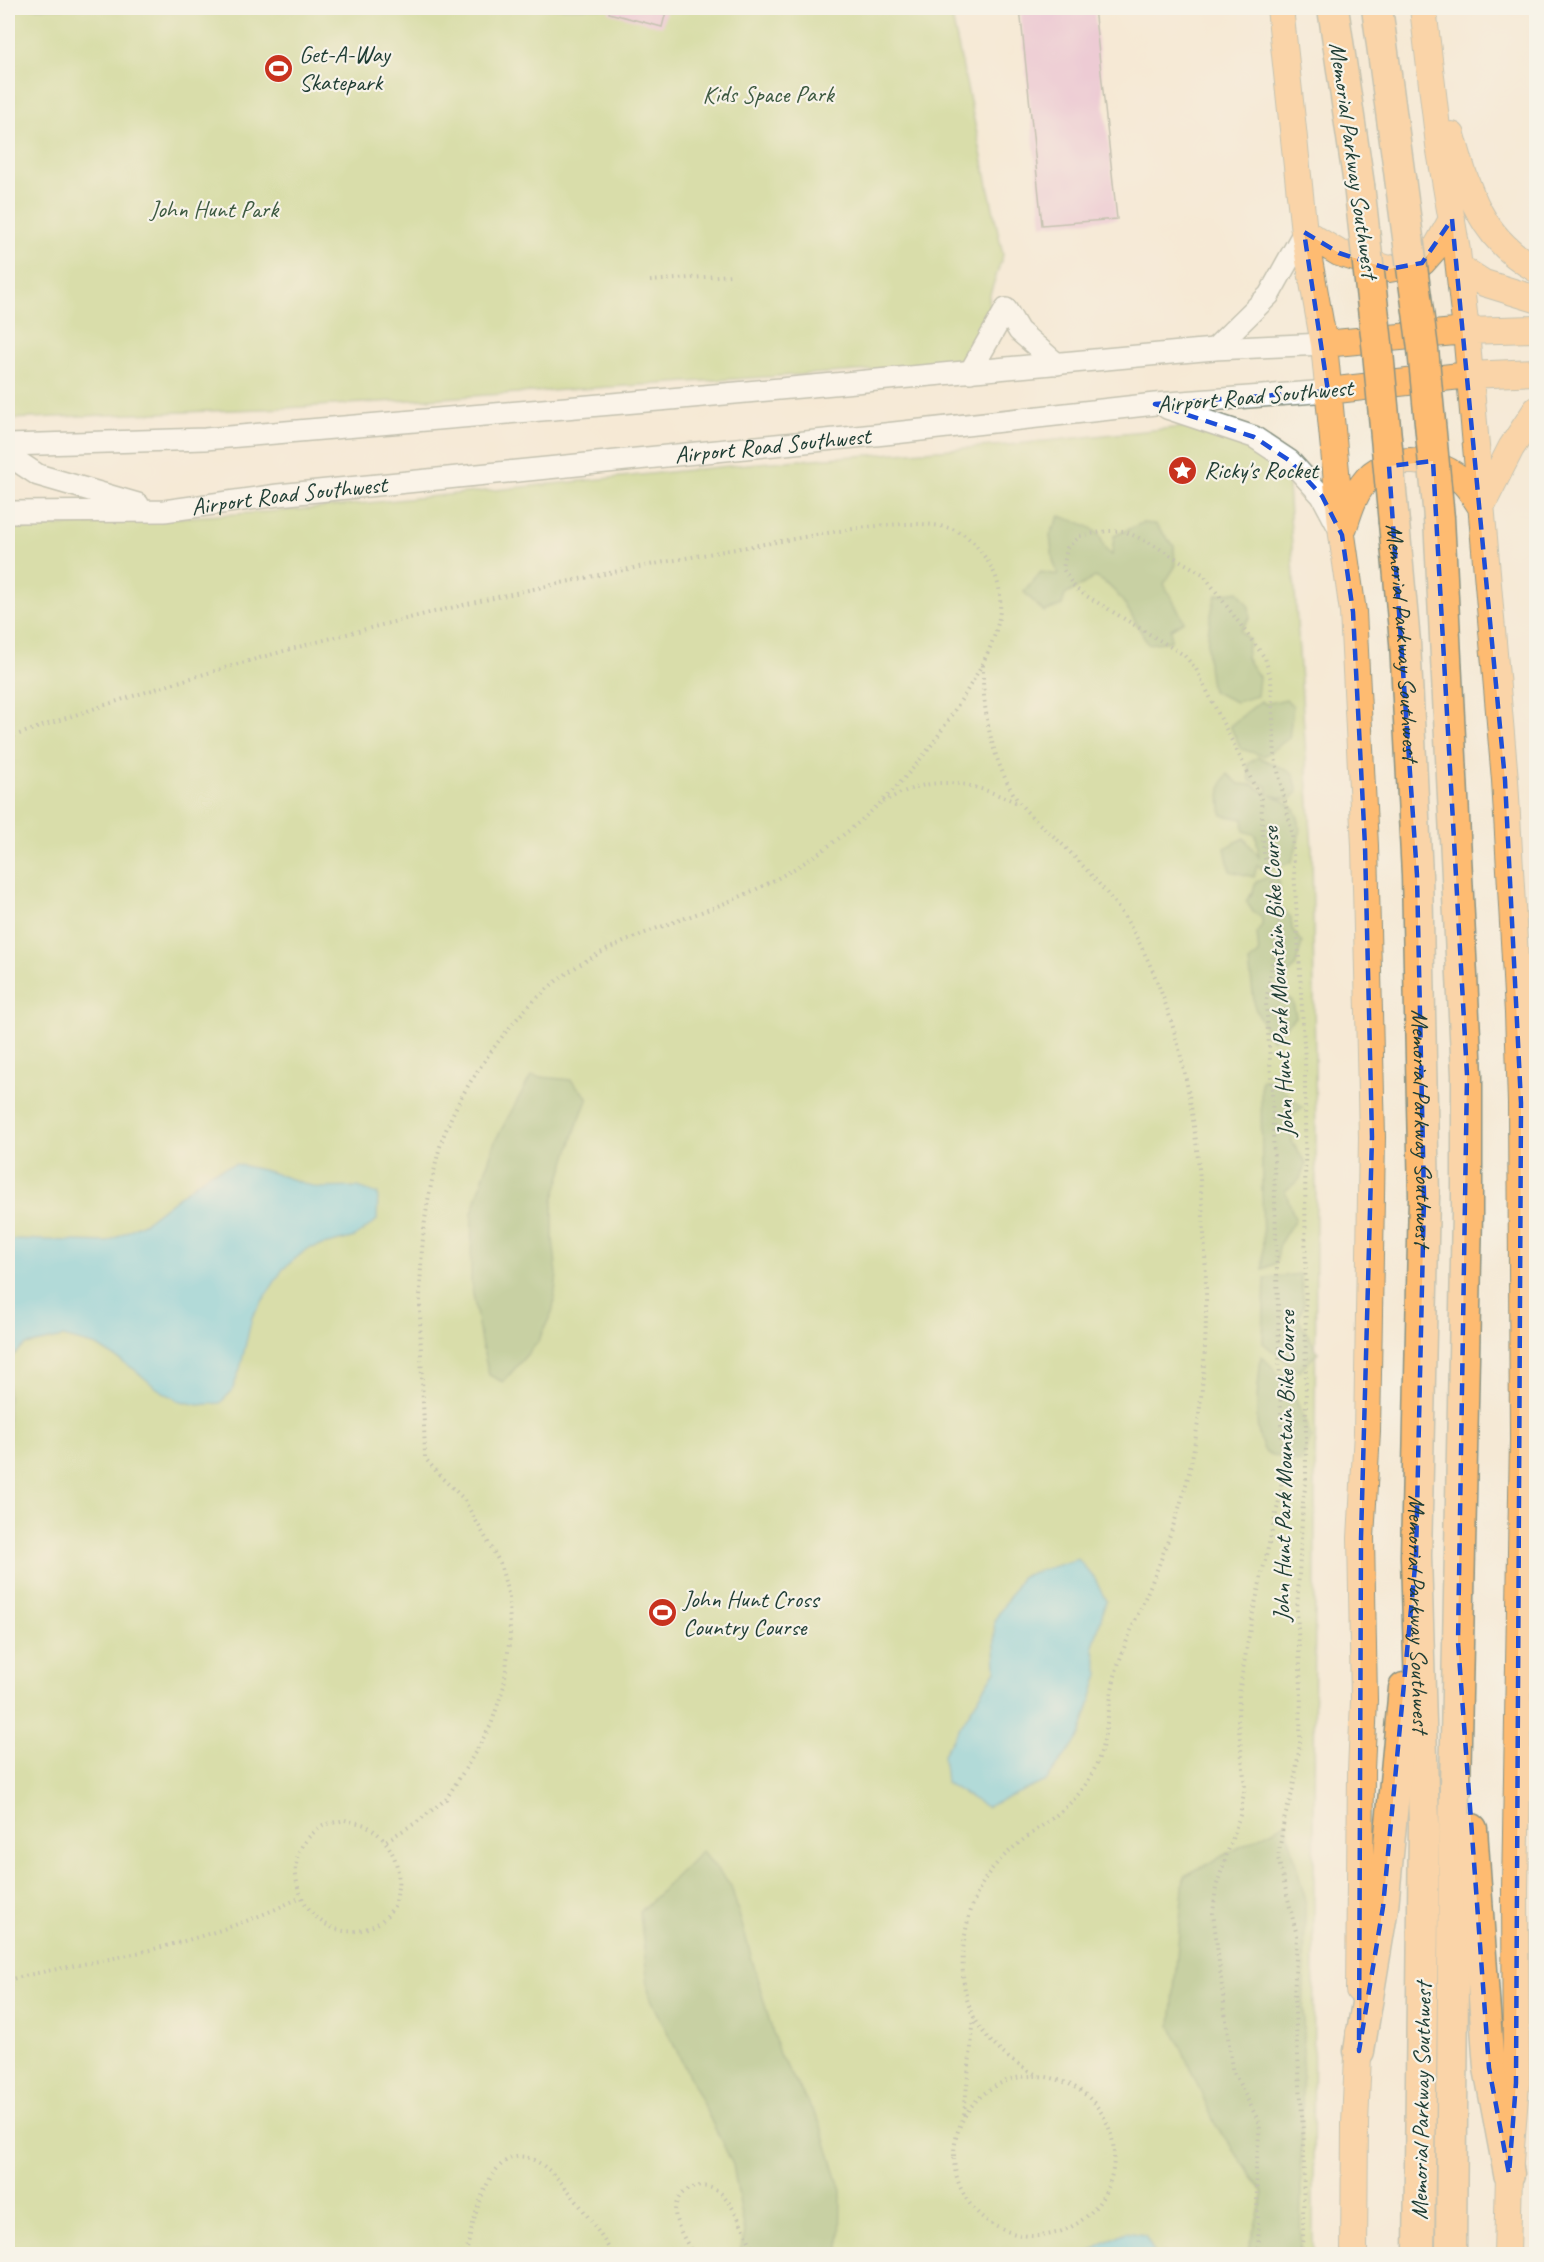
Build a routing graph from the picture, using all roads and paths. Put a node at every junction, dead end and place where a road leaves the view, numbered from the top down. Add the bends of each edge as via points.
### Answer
1 (1280, 8) edge
2 (1333, 8) edge
3 (1377, 8) edge
4 (1423, 8) edge
5 (1427, 42) junction
6 (1452, 219) junction
7 (1304, 232) junction
8 (1459, 267) junction
9 (1536, 269) edge
10 (731, 276) dead end
11 (650, 281) dead end
12 (1536, 299) edge
13 (1536, 330) edge
14 (1466, 331) junction
15 (1324, 344) junction
16 (1214, 349) junction
17 (1057, 364) junction
18 (970, 372) junction
19 (1536, 372) edge
20 (1469, 375) junction
21 (1328, 391) junction
22 (1155, 404) junction
23 (1536, 410) edge
24 (8, 446) edge
25 (8, 455) edge
26 (1481, 507) junction
27 (164, 511) junction
28 (8, 512) edge
29 (1342, 535) junction
30 (983, 664) junction
31 (8, 738) edge
32 (879, 804) junction
33 (1020, 804) junction
34 (1416, 1556) junction
35 (1458, 1642) junction
36 (384, 1842) junction
37 (301, 1897) junction
38 (8, 1980) edge
39 (974, 2018) junction
40 (1359, 2051) junction
41 (1039, 2076) junction
42 (963, 2115) junction
43 (1509, 2174) junction
44 (466, 2254) edge
45 (613, 2254) edge
46 (693, 2254) edge
47 (755, 2254) edge
48 (1259, 2254) edge
49 (1300, 2254) edge
50 (1354, 2254) edge
51 (1419, 2254) edge
52 (1451, 2254) edge
53 (1508, 2254) edge

1 - 7 main road
2 - 34 highway, Memorial Parkway Southwest, bridge via 1378,352 1405,642 1418,899 1424,1197
3 - 35 highway, Memorial Parkway Southwest, bridge via 1423,349 1439,518 1467,1075
4 - 5 main road
5 - 6 main road
5 - 9 main road via 1466,184 1480,217 1496,238
6 - 7 main road via 1422,263 1389,269 1338,253
6 - 8 main road
7 - 15 main road
7 - 16 street via 1269,295
8 - 12 main road via 1484,283
8 - 14 main road
10 - 11 path
13 - 14 main road, Airport Road Southwest
14 - 15 main road, Airport Road Southwest
14 - 20 main road
15 - 16 street, Airport Road Southwest
15 - 21 main road
16 - 17 street, Airport Road Southwest
17 - 18 street, Airport Road Southwest
17 - 18 street via 1019,331 1006,309
18 - 24 street, Airport Road Southwest via 205,439
19 - 20 main road, Airport Road Southwest
20 - 21 main road, Airport Road Southwest
20 - 26 main road
21 - 22 street, Airport Road Southwest
21 - 29 main road
22 - 27 street, Airport Road Southwest via 278,495
22 - 29 street via 1254,437 1290,461 1322,496
23 - 26 main road via 1511,448
25 - 27 street via 38,475
26 - 29 main road via 1465,484 1444,467 1425,461 1401,462 1378,469 1363,483
26 - 43 main road via 1505,780 1521,1103 1516,2084
27 - 28 street, Airport Road Southwest
29 - 40 main road via 1353,612 1365,846 1372,1137 1367,1432 1361,1538 1364,1700
30 - 31 path via 1002,602 990,564 960,532 942,525 896,525 661,561 471,602 249,660 102,704
30 - 32 path via 926,754
30 - 33 path via 986,716 994,749
32 - 33 path via 905,789 935,782 965,784
32 - 36 path via 808,859 752,892 628,939 578,965 546,988 519,1015 460,1100 444,1134 424,1212 421,1256 425,1458 463,1498 500,1563 509,1597 510,1635 504,1686 491,1725 469,1763 446,1799
33 - 39 path via 1112,901 1131,927 1165,1002 1188,1080 1195,1126 1206,1263 1206,1362 1196,1435 1180,1505 1116,1673 1103,1748 1093,1772 1077,1798 1010,1849 989,1872 968,1919 963,1974
34 - 40 highway via 1383,1907
34 - 51 highway, Memorial Parkway Southwest via 1424,1825
35 - 43 highway via 1489,2068
35 - 52 highway, Memorial Parkway Southwest
36 - 37 path via 366,1826 345,1820 321,1826 303,1844 295,1869
36 - 37 path via 395,1857 399,1879 395,1907 381,1923 357,1932 334,1930 314,1918
37 - 38 path via 272,1912 184,1941
39 - 41 path via 1007,2059
39 - 42 path
40 - 50 main road
41 - 42 path via 1010,2079 996,2085
41 - 42 path via 1057,2079 1090,2098 1106,2121 1114,2148 1114,2167 1100,2202 1072,2227 1054,2234 1017,2234 999,2228 976,2211 960,2188 955,2169 954,2151
43 - 53 main road
44 - 45 path via 472,2220 489,2179 514,2158 534,2159 550,2172 590,2217
46 - 47 path via 675,2212 678,2200 696,2186 708,2186 723,2195
48 - 49 path, John Hunt Park Mountain Bike Course via 1256,2170 1260,2124 1232,2069 1213,1913 1216,1887 1245,1787 1239,1692 1281,1492 1272,1090 1266,1003 1281,908 1264,855 1260,799 1196,669 1177,650 1075,588 1062,568 1067,548 1080,536 1107,531 1125,531 1203,574 1265,658 1271,680 1275,758 1292,833 1305,1061 1306,1482 1297,1611 1301,1688 1298,1764 1278,1858 1297,1936 1294,1998 1304,2144

